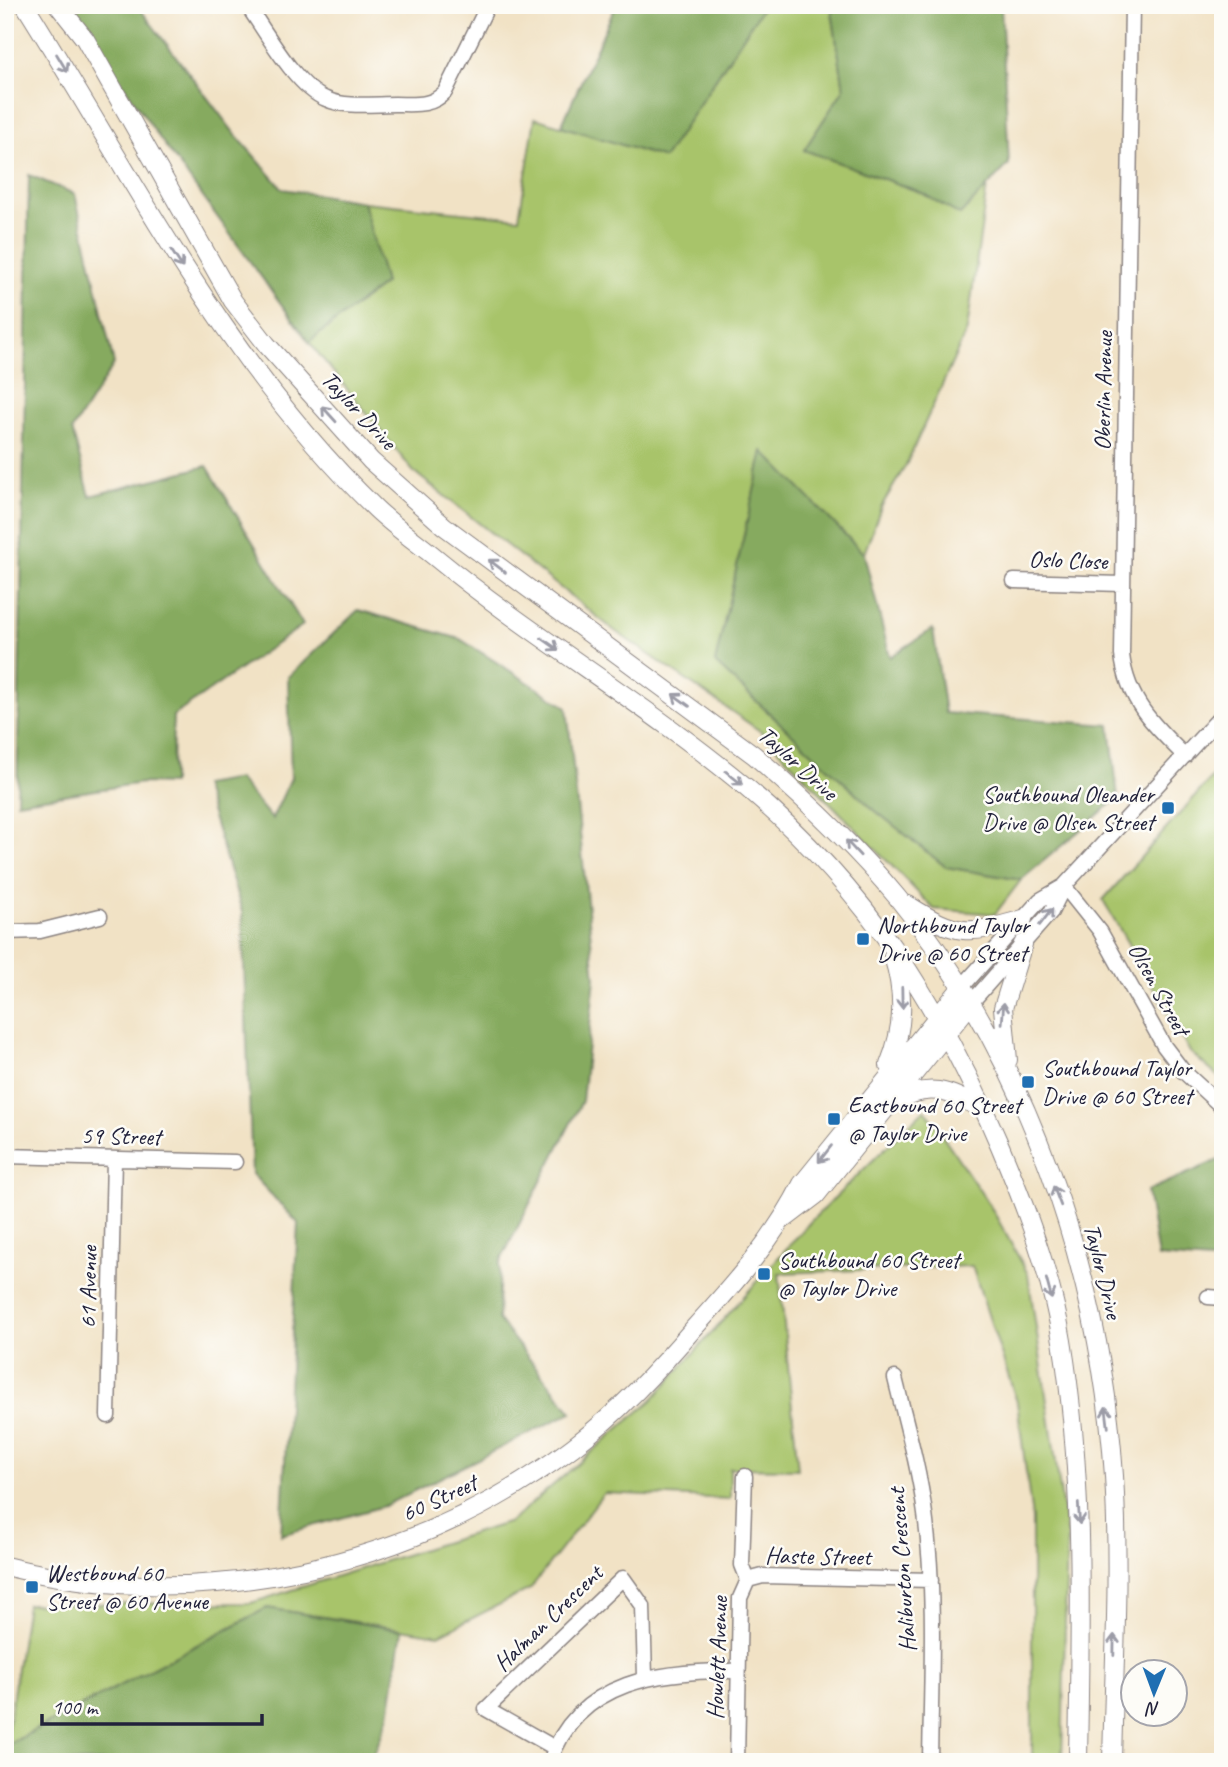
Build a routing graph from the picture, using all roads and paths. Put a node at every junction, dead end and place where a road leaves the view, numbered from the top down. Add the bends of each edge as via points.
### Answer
1 (25, 5) edge
2 (58, 5) edge
3 (247, 5) edge
4 (488, 5) edge
5 (1132, 5) edge
6 (1014, 581) dead end
7 (1122, 584) junction
8 (1223, 714) edge
9 (1185, 756) junction
10 (1064, 886) junction
11 (898, 899) junction
12 (100, 916) dead end
13 (1023, 919) junction
14 (5, 932) edge
15 (885, 932) junction
16 (1023, 944) junction
17 (966, 996) junction
18 (943, 1023) junction
19 (883, 1081) junction
20 (1012, 1081) junction
21 (887, 1106) junction
22 (1223, 1108) edge
23 (984, 1110) junction
24 (5, 1156) edge
25 (114, 1158) junction
26 (235, 1162) dead end
27 (785, 1219) junction
28 (895, 1378) dead end
29 (108, 1416) dead end
30 (744, 1476) dead end
31 (5, 1566) edge
32 (748, 1580) junction
33 (931, 1580) junction
34 (738, 1671) junction
35 (645, 1677) junction
36 (552, 1755) edge
37 (737, 1762) edge
38 (930, 1762) edge
39 (1078, 1762) edge
40 (1112, 1762) edge

1 -> 15 main road via 205,302 247,362 334,466 380,513 488,600 747,788 835,873
11 -> 2 main road, Taylor Drive via 839,833 754,755 454,534 371,461 233,301 85,40
3 - 4 street via 303,82 326,100 417,104 435,101 450,85
5 - 7 street, Oberlin Avenue
6 - 7 street, Oslo Close
7 - 9 street, Oberlin Avenue via 1122,655 1127,681 1142,712
8 - 9 street
9 - 10 street
10 - 13 street via 1040,900
16 -> 10 street via 1051,912
10 - 22 street, Olsen Street via 1100,931 1164,1046
11 - 13 main road via 954,930 985,929
11 - 17 main road, Taylor Drive
12 - 14 street via 40,931
13 - 17 street
15 - 18 main road
15 -> 19 main road via 901,981 902,1003 899,1036
16 - 17 street
20 -> 16 main road via 1004,1045 1003,1007
17 - 18 main road
17 - 20 main road, Taylor Drive
18 - 19 main road, 60 Street
18 - 21 main road, 60 Street
18 - 23 main road
19 -> 27 main road, 60 Street via 802,1184
40 -> 20 main road, Taylor Drive via 1114,1489 1103,1384 1068,1223
21 - 23 main road via 906,1095 932,1090 955,1093
21 - 27 main road, 60 Street via 816,1195
23 -> 39 main road via 1030,1220 1061,1334 1070,1396 1082,1553
24 - 25 street, 59 Street
25 - 26 street, 59 Street
25 - 29 street, 61 Avenue
27 - 31 main road, 60 Street via 658,1369 603,1423 541,1470 450,1522 340,1562 251,1580 183,1586 139,1584
28 - 33 street, Haliburton Crescent via 920,1480
30 - 32 street, Howlett Avenue via 742,1565
32 - 33 street, Haste Street via 763,1576
32 - 34 street, Howlett Avenue via 740,1598
33 - 38 street, Haliburton Crescent
34 - 35 street, Halman Crescent
34 - 37 street, Howlett Avenue
35 - 36 street, Halman Crescent via 618,1686 589,1705 568,1727
35 - 36 street, Halman Crescent via 643,1606 623,1578 486,1709

